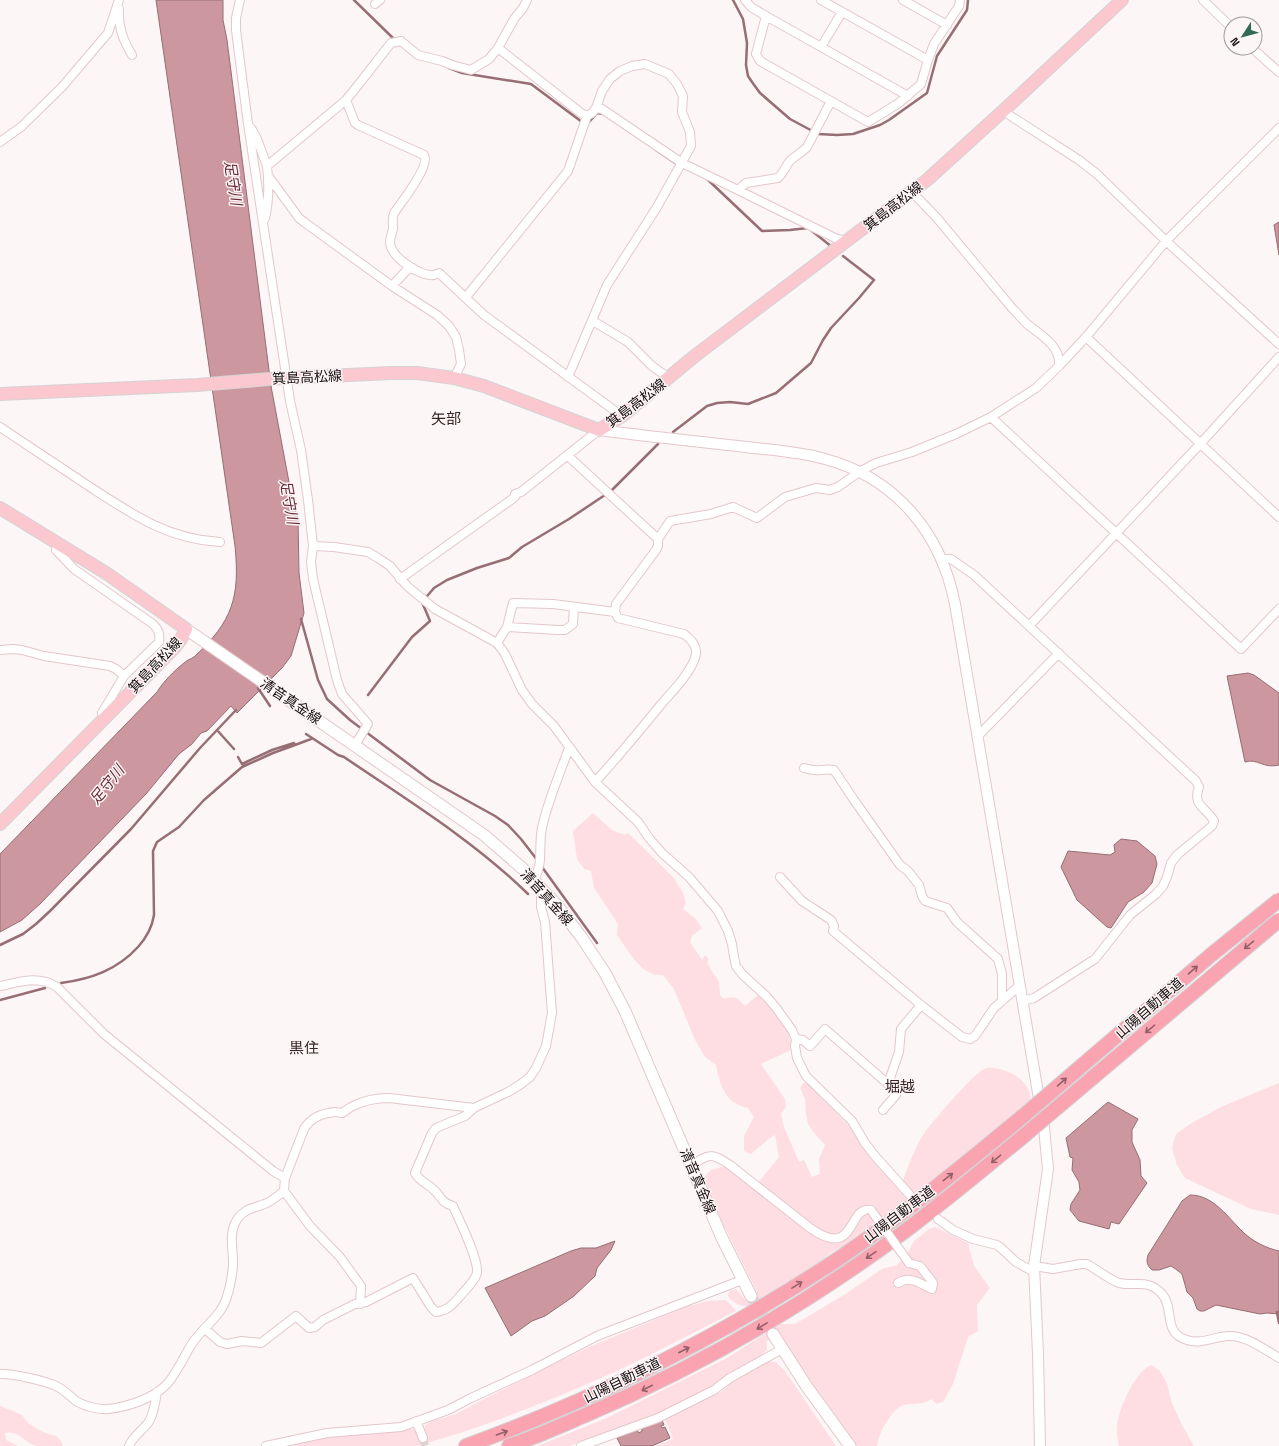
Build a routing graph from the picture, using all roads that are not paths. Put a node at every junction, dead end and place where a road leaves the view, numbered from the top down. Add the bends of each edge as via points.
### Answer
1 (119, 0) edge
2 (240, 0) edge
3 (527, 0) edge
4 (745, 0) edge
5 (821, 0) edge
6 (903, 0) edge
7 (960, 0) edge
8 (1122, 0) edge
9 (1203, 0) edge
10 (842, 12) junction
11 (766, 16) junction
12 (1223, 20) edge
13 (947, 25) junction
14 (821, 47) junction
15 (498, 48) junction
16 (132, 55) dead end
17 (1261, 56) edge
18 (928, 60) junction
19 (1279, 72) edge
20 (908, 96) junction
21 (346, 100) junction
22 (832, 101) junction
23 (596, 108) junction
24 (1003, 111) junction
25 (586, 120) junction
26 (248, 124) junction
27 (1279, 128) edge
28 (0, 142) edge
29 (681, 165) junction
30 (267, 166) junction
31 (269, 177) junction
32 (738, 190) junction
33 (912, 192) junction
34 (264, 222) junction
35 (1166, 240) junction
36 (847, 242) junction
37 (412, 268) junction
38 (392, 286) junction
39 (466, 297) junction
40 (593, 321) junction
41 (1086, 337) junction
42 (1279, 344) edge
43 (1279, 357) edge
44 (1059, 366) junction
45 (568, 377) junction
46 (285, 378) junction
47 (454, 378) junction
48 (669, 378) junction
49 (0, 394) edge
50 (622, 416) junction
51 (991, 417) junction
52 (0, 427) edge
53 (599, 430) junction
54 (1201, 443) junction
55 (568, 456) junction
56 (859, 472) junction
57 (0, 508) edge
58 (1279, 517) edge
59 (1115, 534) junction
60 (658, 539) junction
61 (220, 542) dead end
62 (57, 543) junction
63 (313, 546) junction
64 (942, 559) junction
65 (400, 579) junction
66 (574, 607) junction
67 (1279, 609) edge
68 (615, 612) junction
69 (1029, 626) junction
70 (507, 628) junction
71 (186, 629) junction
72 (497, 643) junction
73 (0, 650) edge
74 (1059, 653) junction
75 (124, 676) junction
76 (106, 717) junction
77 (978, 736) junction
78 (355, 745) junction
79 (569, 748) junction
80 (804, 768) dead end
81 (596, 782) junction
82 (0, 824) edge
83 (537, 875) junction
84 (780, 877) dead end
85 (546, 893) junction
86 (1279, 900) edge
87 (1279, 920) edge
88 (0, 986) edge
89 (1020, 986) junction
90 (1002, 1001) junction
91 (1022, 1001) junction
92 (921, 1005) junction
93 (796, 1039) junction
94 (888, 1084) junction
95 (474, 1108) junction
96 (883, 1110) dead end
97 (691, 1166) junction
98 (285, 1178) junction
99 (284, 1191) junction
100 (909, 1194) dead end
101 (938, 1220) dead end
102 (1034, 1269) junction
103 (742, 1280) junction
104 (898, 1283) dead end
105 (751, 1296) tunnel mouth
106 (360, 1304) junction
107 (205, 1329) junction
108 (773, 1334) tunnel mouth
109 (782, 1349) junction
110 (1279, 1358) edge
111 (0, 1374) edge
112 (157, 1392) junction
113 (416, 1421) junction
114 (423, 1438) tunnel mouth
115 (129, 1446) edge
116 (266, 1446) edge
117 (466, 1446) edge
118 (509, 1446) edge
119 (581, 1446) edge
120 (850, 1446) edge
121 (1040, 1446) edge

1 - 16 street via 119,26
1 - 28 street via 108,33 62,87
2 - 26 street via 236,30
3 - 15 street
4 - 11 street
5 - 10 street
6 - 13 street
7 - 13 street
8 - 24 main road, 箕島高松線
9 - 12 street
10 - 14 street
10 - 18 street
11 - 14 street
11 - 22 street via 756,54 760,61
13 - 18 street via 934,44
14 - 20 street
15 - 21 street via 489,59 471,70 418,55 401,41 391,42
15 - 25 street
17 - 19 street
18 - 20 street via 921,84
20 - 22 street via 868,122
21 - 30 street
21 - 37 street via 355,123 426,158 420,174 392,219 390,245 394,254
22 - 32 street via 802,152 790,161 778,178 746,184
23 - 25 street
23 - 29 street
23 - 29 street via 610,78 620,71 645,64 669,74 683,96 682,112 690,132 691,146
24 - 33 main road, 箕島高松線
24 - 35 street via 1097,174
25 - 39 street via 568,171
26 - 30 street via 257,139
26 - 34 street
27 - 35 street
29 - 32 street
29 - 40 street via 607,285
30 - 31 street
31 - 34 street via 268,206
31 - 38 street via 299,218
32 - 36 street
33 - 36 main road, 箕島高松線
33 - 44 street via 1025,322 1052,344 1060,359
34 - 46 street
35 - 41 street
35 - 42 street
36 - 48 main road, 箕島高松線
37 - 38 street
37 - 39 street via 432,276 439,274
38 - 47 street via 437,315 449,326 456,337 459,350 460,364
39 - 45 street via 484,315
40 - 45 street
40 - 48 street via 628,342 652,366
41 - 44 street
41 - 54 street
43 - 54 street
44 - 51 street via 1036,388
45 - 50 street
46 - 47 main road, 箕島高松線 via 417,373
46 - 49 main road, 箕島高松線
46 - 63 street via 305,479
47 - 53 main road, 箕島高松線 via 484,386
48 - 50 main road, 箕島高松線
50 - 53 main road, 箕島高松線
51 - 56 street via 956,434 876,463
51 - 59 street
52 - 61 street via 136,516 172,533 200,541
53 - 55 street
53 - 56 street via 807,455
54 - 58 street
54 - 59 street
55 - 60 street
55 - 65 street
56 - 60 street via 830,490 816,488 785,497 757,518 733,508 670,521
56 - 64 street via 881,485 912,512
57 - 62 main road, 箕島高松線
59 - 67 street via 1241,649
59 - 69 street
60 - 68 street via 656,550 616,604
62 - 71 main road, 箕島高松線 via 106,573
62 - 75 street via 56,550 74,569 158,629 159,642
63 - 65 street via 368,552 390,566
63 - 78 street via 313,579 337,680 342,694 368,724
64 - 69 street via 951,559 974,575
64 - 77 street via 954,598
65 - 72 street via 435,609
66 - 68 street
66 - 70 street via 573,624 565,630
66 - 70 street via 513,603
68 - 81 street via 618,618 684,634 693,641 696,653 682,679
69 - 74 street
70 - 72 street
71 - 76 main road, 箕島高松線 via 175,647
71 - 78 main road, 清音真金線
72 - 79 street via 522,690 554,726
73 - 75 street via 22,650 110,666
74 - 77 street
74 - 91 street via 1196,781 1199,787 1196,795 1198,802 1210,813 1214,821 1212,826 1177,855 1156,894 1130,915 1094,959 1034,998
75 - 76 street via 102,713
76 - 82 main road, 箕島高松線
77 - 89 street
78 - 83 main road, 清音真金線 via 478,830 510,857
79 - 81 street
79 - 83 street via 541,830 541,862
80 - 90 street via 817,771 834,770 900,865 919,885 925,901 947,908 957,922 998,959 1002,974
81 - 93 street via 638,822 662,853 689,877 718,911 728,931 736,966 778,1009
83 - 85 main road, 清音真金線
84 - 92 street via 802,901 832,920 833,931
85 - 95 street via 541,898 541,907 545,922 552,1013 546,1046 530,1077 508,1092
85 - 97 main road, 清音真金線 via 582,938 616,993
117 -> 86 highway, 山陽自動車道, bridge via 526,1424 703,1340 836,1260 960,1168
87 -> 118 highway, 山陽自動車道, bridge via 967,1183 909,1228 806,1300 709,1356 637,1393
88 - 98 street via 40,980 57,987 104,1034
89 - 90 street
89 - 91 street
90 - 92 street via 970,1039 962,1037
91 - 102 street via 1044,1128 1048,1169
92 - 94 street via 901,1029 899,1052
93 - 94 street via 803,1040 810,1046 825,1028
93 - 100 street via 797,1058 806,1076 852,1121 865,1144
94 - 96 street via 896,1095
95 - 98 street via 376,1098 361,1102 341,1113 317,1116 304,1129
95 - 106 street via 465,1116 436,1128 415,1173 441,1200 453,1206 476,1261 477,1272 474,1279 450,1307 443,1311 436,1312 431,1307 413,1278
97 - 103 main road, 清音真金線
97 - 104 street, bridge via 702,1158 717,1157 810,1228 830,1239 838,1239 845,1234 860,1212 871,1210 909,1263 920,1266 933,1283 932,1289 909,1279
98 - 99 street
99 - 106 street via 361,1286
99 - 107 street via 266,1204 245,1211 238,1218 232,1234 233,1265 228,1293 219,1314
101 - 102 street via 973,1239 1001,1248 1016,1262
102 - 110 street via 1087,1264 1119,1282 1144,1283 1164,1297 1172,1328 1181,1337 1205,1341 1229,1336 1250,1342
102 - 121 street
103 - 105 main road, 清音真金線
103 - 113 street via 597,1336 448,1410
106 - 107 street via 323,1320 315,1327 309,1328 296,1316 261,1343 242,1341 227,1344 220,1342
107 - 112 street via 188,1348 167,1384
108 - 109 main road
109 - 119 street via 768,1355 714,1390 670,1412
109 - 120 main road
111 - 112 street via 57,1386 78,1402 105,1410 138,1401
112 - 115 street via 148,1423 137,1433
113 - 114 street
113 - 116 street via 401,1428 327,1433

